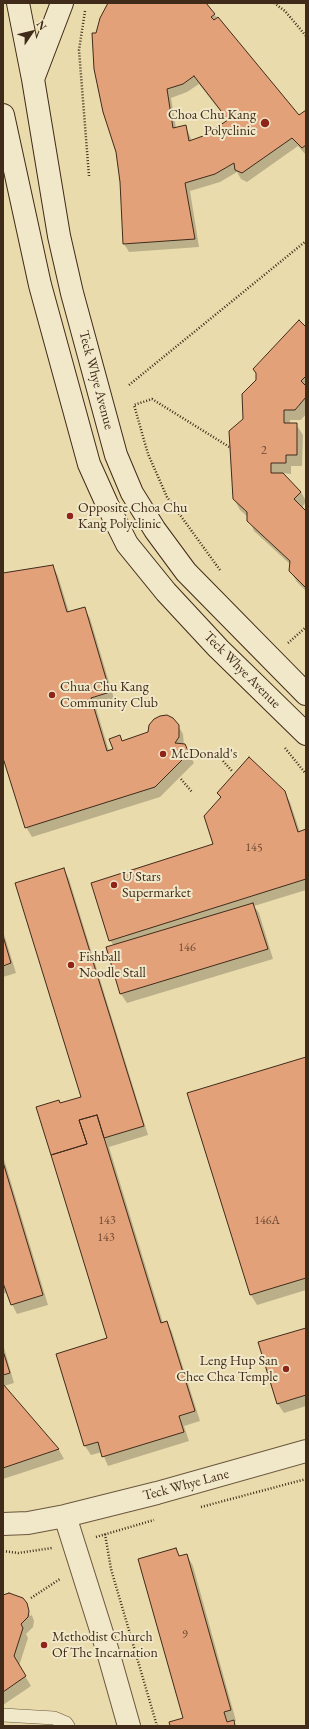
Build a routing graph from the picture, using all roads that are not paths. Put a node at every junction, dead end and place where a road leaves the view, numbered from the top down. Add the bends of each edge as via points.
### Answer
1 (18, 3) edge
2 (62, 3) edge
3 (33, 79) junction
4 (3, 115) edge
5 (306, 694) edge
6 (306, 734) edge
7 (306, 1451) edge
8 (65, 1516) junction
9 (3, 1524) edge
10 (3, 1716) edge
11 (68, 1726) edge
12 (129, 1726) edge

1 - 3 main road, Teck Whye Avenue
2 - 3 main road
3 - 5 main road, Teck Whye Avenue via 59,236 72,292 116,454 132,493 186,572
4 - 6 main road, Teck Whye Avenue via 40,285 89,464 107,504 127,544 166,592 218,648
7 - 8 main road, Teck Whye Lane
8 - 9 main road, Teck Whye Lane via 28,1523
8 - 12 main road
10 - 11 lane via 54,1718

